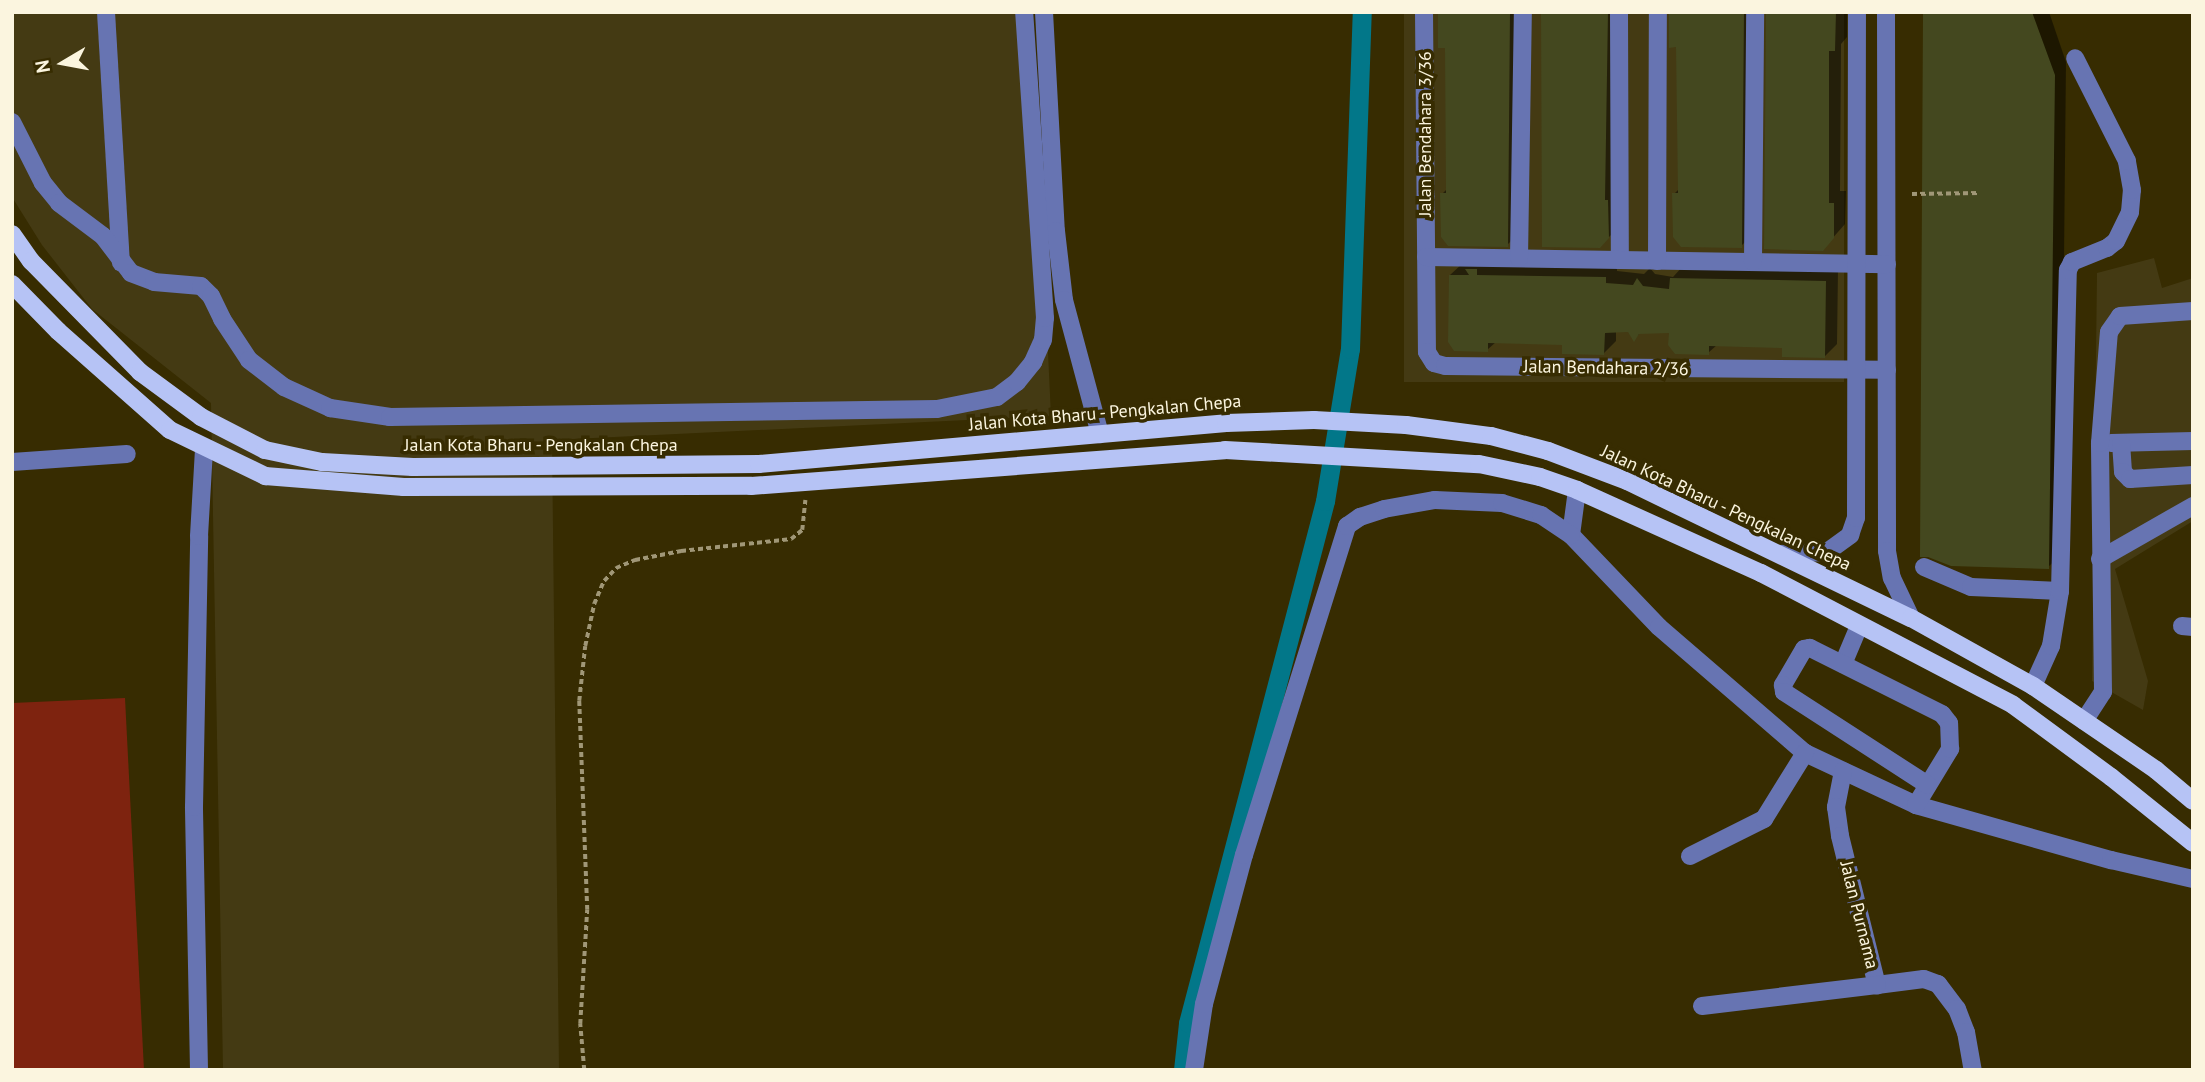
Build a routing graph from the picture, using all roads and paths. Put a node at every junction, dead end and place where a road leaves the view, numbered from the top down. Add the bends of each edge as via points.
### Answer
1 (106, 12) edge
2 (1024, 12) edge
3 (1044, 12) edge
4 (1424, 12) edge
5 (1523, 12) edge
6 (1619, 12) edge
7 (1658, 12) edge
8 (1755, 12) edge
9 (1857, 12) edge
10 (1886, 12) edge
11 (2075, 58) dead end
12 (12, 122) edge
13 (1980, 193) dead end
14 (1912, 194) dead end
15 (12, 234) edge
16 (1426, 257) junction
17 (1519, 258) junction
18 (1620, 260) junction
19 (1657, 261) junction
20 (121, 262) junction
21 (1753, 262) junction
22 (1858, 264) junction
23 (1887, 264) junction
24 (12, 284) edge
25 (2193, 312) edge
26 (1858, 370) junction
27 (1887, 370) junction
28 (1100, 434) junction
29 (2193, 441) edge
30 (2100, 443) junction
31 (2121, 443) junction
32 (204, 449) junction
33 (127, 454) dead end
34 (12, 462) edge
35 (2193, 475) edge
36 (807, 484) junction
37 (1577, 490) junction
38 (2193, 506) edge
39 (1571, 535) junction
40 (1775, 554) junction
41 (2100, 559) junction
42 (1924, 567) dead end
43 (2060, 591) junction
44 (1911, 618) junction
45 (1859, 626) junction
46 (1843, 664) junction
47 (2033, 686) junction
48 (2084, 721) junction
49 (1805, 753) junction
50 (1843, 771) junction
51 (1928, 785) junction
52 (2193, 801) edge
53 (1916, 805) junction
54 (2193, 843) edge
55 (1690, 856) dead end
56 (2193, 879) edge
57 (1877, 985) junction
58 (1702, 1006) dead end
59 (199, 1070) edge
60 (584, 1070) edge
61 (1194, 1070) edge
62 (1973, 1070) edge

1 - 20 street
2 - 20 street via 1044,329 1033,362 998,397 937,409 872,411 390,417 342,410 284,387 249,360 201,286 141,278
3 - 28 street via 1064,300
4 - 16 street, Jalan Bendahara 3/36
5 - 17 street
6 - 18 street
7 - 19 street
8 - 21 street
9 - 22 street
10 - 23 street
11 - 43 street via 2120,142 2132,190 2130,212 2116,241 2073,262 2068,271
12 - 20 street via 43,183 59,203 103,236
13 - 14 path
15 - 28 main road, Jalan Kota Bharu - Pengkalan Chepa via 32,261 140,372 201,417 265,450 322,462 413,467 760,464
16 - 17 street
16 - 26 street, Jalan Bendahara 2/36 via 1427,352 1434,363 1445,366
17 - 18 street
18 - 19 street
19 - 21 street
21 - 22 street
22 - 23 street
22 - 26 street
23 - 27 street
24 - 32 main road via 170,430
25 - 30 street via 2120,316 2111,326
26 - 27 street, Jalan Bendahara 2/36
26 - 40 street via 1856,518 1850,535 1827,552
27 - 44 street via 1888,551 1892,578
28 - 40 main road, Jalan Kota Bharu - Pengkalan Chepa via 1314,420 1491,436 1628,481
29 - 31 street
30 - 31 street
30 - 41 street
31 - 35 street via 2123,472 2130,479
32 - 36 main road via 265,476 404,487
32 - 59 street via 194,807
33 - 34 street
36 - 37 main road via 1225,450 1479,464
36 - 60 path via 802,530 791,539 635,560 616,568 594,604 579,701 587,910 580,1024
37 - 39 street
37 - 45 main road via 1761,573
38 - 41 street
39 - 49 street via 1659,627
39 - 61 street via 1541,514 1502,503 1435,500 1384,509 1348,526 1244,855 1204,1004
40 - 44 main road, Jalan Kota Bharu - Pengkalan Chepa
41 - 48 street via 2103,692
42 - 43 street via 1971,587
43 - 47 street via 2051,646
44 - 47 main road, Jalan Kota Bharu - Pengkalan Chepa
45 - 46 street
45 - 54 main road via 2013,705
46 - 51 street via 1942,714 1949,723 1950,749
46 - 51 street via 1804,649 1783,685 1784,692
47 - 48 main road, Jalan Kota Bharu - Pengkalan Chepa
48 - 52 main road, Jalan Kota Bharu - Pengkalan Chepa
49 - 50 street
49 - 55 street via 1764,819
50 - 53 street
50 - 57 street, Jalan Purnama via 1836,807 1840,836
51 - 53 street
53 - 56 street
57 - 58 street
57 - 62 street, Jalan Purnama via 1924,979 1938,984 1957,1009

